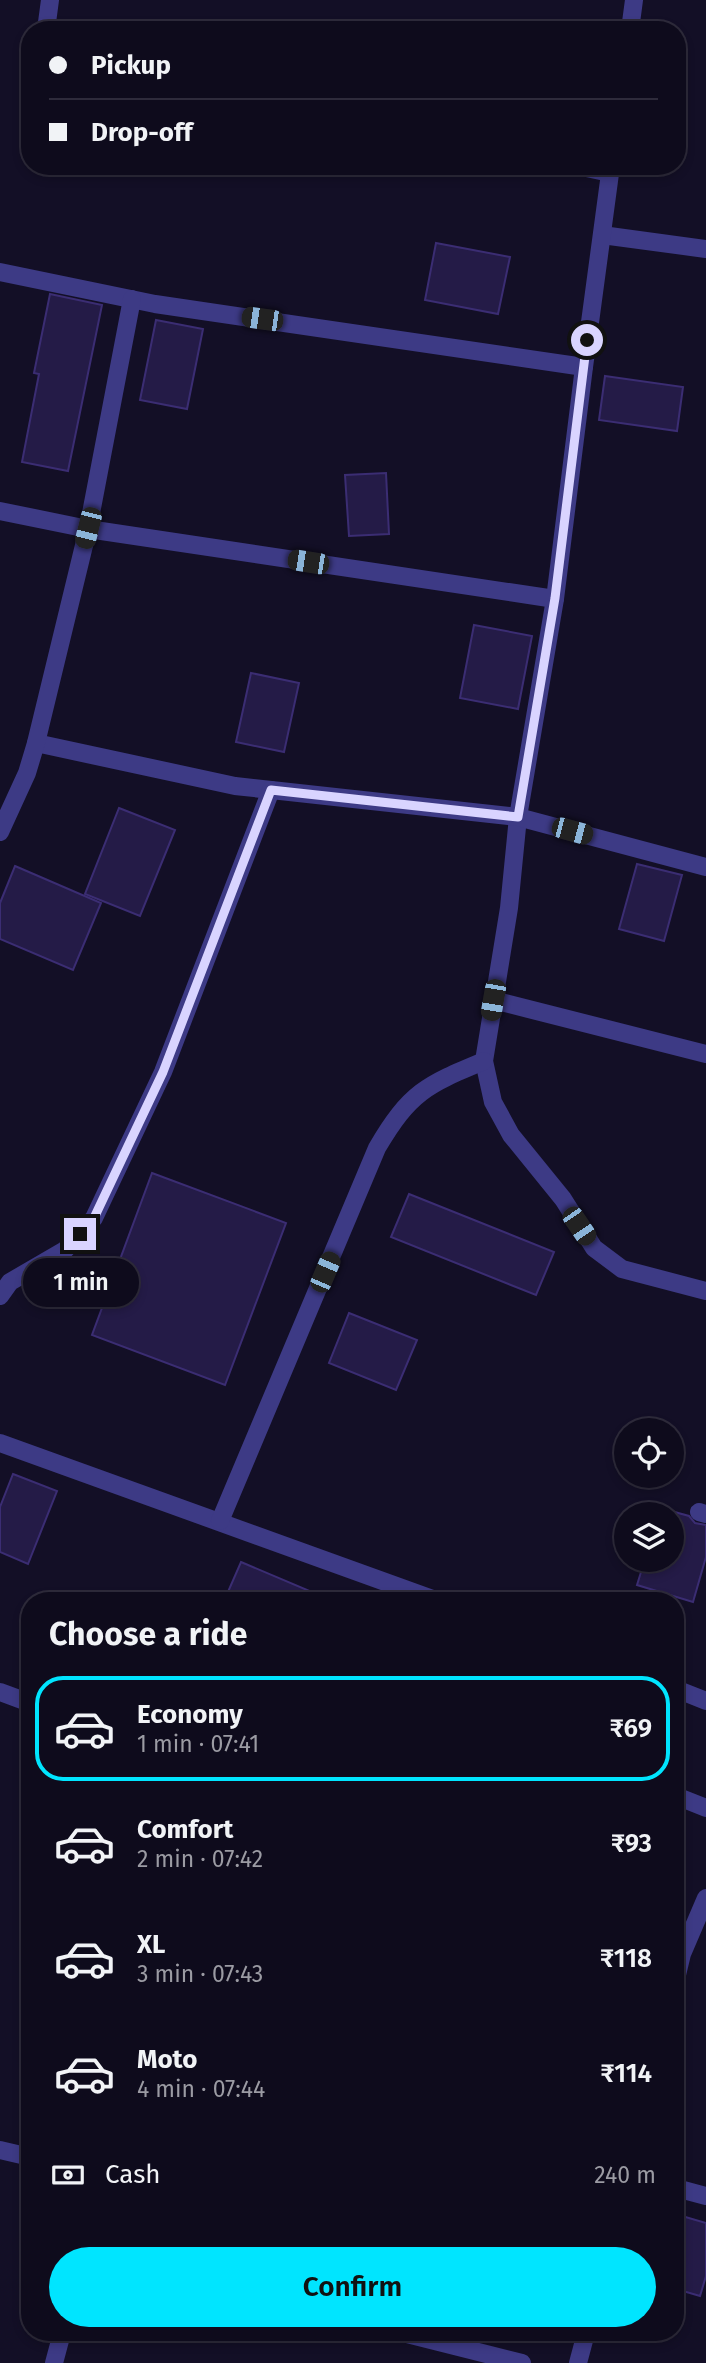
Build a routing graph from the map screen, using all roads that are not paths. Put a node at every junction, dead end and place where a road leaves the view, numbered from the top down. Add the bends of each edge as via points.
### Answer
1 (50, 0) edge
2 (634, 0) edge
3 (47, 21) edge
4 (631, 21) edge
5 (610, 175) edge
6 (602, 235) junction
7 (706, 249) edge
8 (0, 272) edge
9 (132, 299) junction
10 (584, 367) junction
11 (0, 511) edge
12 (88, 528) junction
13 (555, 598) junction
14 (36, 743) junction
15 (271, 790) junction
16 (518, 817) junction
17 (0, 832) edge
18 (706, 867) edge
19 (493, 1000) junction
20 (706, 1054) edge
21 (484, 1061) junction
22 (706, 1291) edge
23 (0, 1296) edge
24 (0, 1443) edge
25 (220, 1521) junction
26 (413, 1592) edge
27 (0, 1692) edge
28 (684, 1692) edge
29 (21, 1700) edge
30 (706, 1701) edge
31 (684, 1799) edge
32 (706, 1808) edge
33 (706, 1898) edge
34 (684, 1942) edge
35 (0, 2150) edge
36 (21, 2155) edge
37 (684, 2190) edge
38 (706, 2196) edge
39 (60, 2341) edge
40 (435, 2341) edge
41 (584, 2341) edge
42 (54, 2363) edge
43 (522, 2363) edge
44 (578, 2363) edge

1 - 3 street
2 - 4 street
5 - 6 street
6 - 7 street
6 - 10 street
8 - 9 street
9 - 10 street
9 - 12 street
10 - 13 street
11 - 12 street
12 - 13 street
12 - 14 street
13 - 16 street
14 - 15 street
14 - 17 street
15 - 16 street
15 - 23 street via 163,1072 94,1218 65,1250 10,1282
16 - 18 street
16 - 19 street
19 - 20 street
19 - 21 street
21 - 22 street via 493,1101 511,1135 563,1199 594,1248 622,1269
21 - 25 street via 445,1077 406,1104 377,1148
24 - 25 street
25 - 26 street
27 - 29 street
28 - 30 street
31 - 32 street
33 - 34 street
35 - 36 street
37 - 38 street
39 - 42 street
40 - 43 street
41 - 44 street

